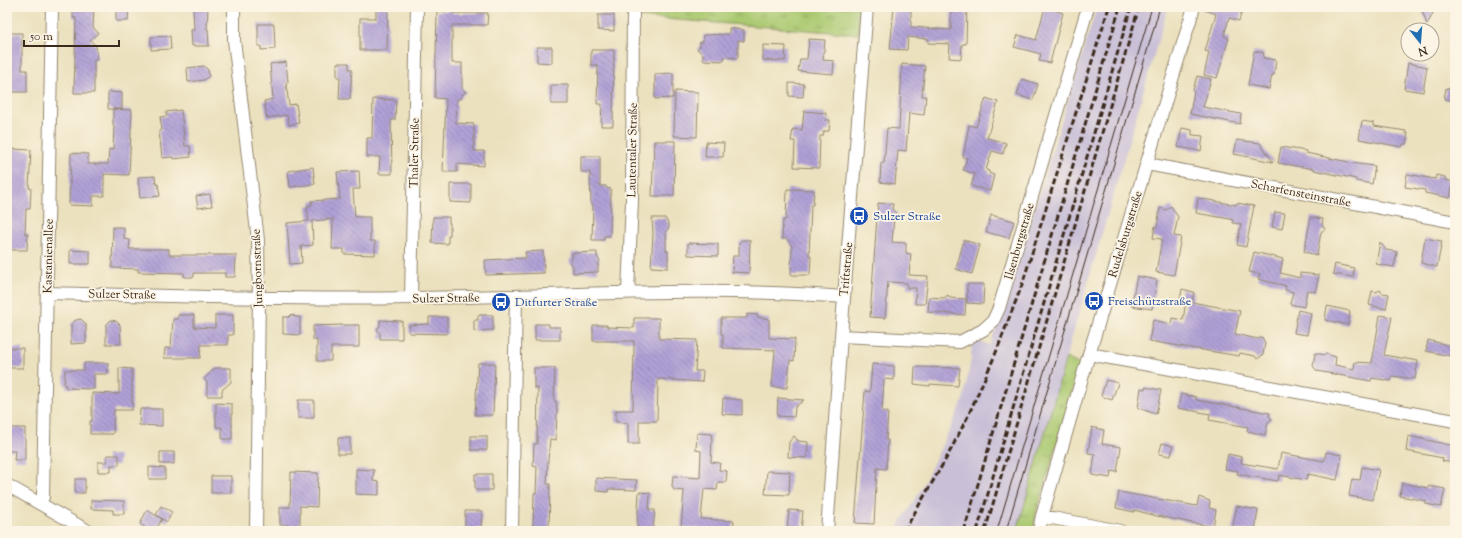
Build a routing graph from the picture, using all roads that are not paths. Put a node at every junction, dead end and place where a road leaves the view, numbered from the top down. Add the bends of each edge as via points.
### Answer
1 (52, 7) edge
2 (234, 7) edge
3 (417, 7) edge
4 (633, 7) edge
5 (867, 7) edge
6 (1088, 7) edge
7 (1194, 7) edge
8 (1147, 164) junction
9 (1455, 222) edge
10 (628, 292) junction
11 (48, 293) junction
12 (516, 296) junction
13 (259, 297) junction
14 (844, 297) junction
15 (411, 298) junction
16 (841, 336) junction
17 (1089, 354) junction
18 (1455, 421) edge
19 (7, 485) edge
20 (40, 503) junction
21 (1042, 516) junction
22 (88, 531) edge
23 (256, 531) edge
24 (512, 531) edge
25 (827, 531) edge
26 (1039, 531) edge
27 (1120, 531) edge

1 - 11 street, Kastanienallee
2 - 13 street, Jungbornstraße via 234,40 258,240
3 - 15 street, Thaler Straße
4 - 10 street, Lautentaler Straße via 632,201
5 - 14 street, Triftstraße
6 - 16 street, Ilsenburgstraße via 993,321 983,330 960,342
7 - 8 street, Rudelsburgstraße
8 - 9 street, Scharfensteinstraße
8 - 17 street, Rudelsburgstraße
10 - 12 street, Sulzer Straße
10 - 14 street, Sulzer Straße via 741,292
11 - 13 street, Sulzer Straße
11 - 20 street, Kastanienallee via 43,496
12 - 15 street, Sulzer Straße
12 - 24 street
13 - 15 street, Sulzer Straße
13 - 23 street, Jungbornstraße
14 - 16 street, Triftstraße
16 - 25 street, Triftstraße
17 - 18 street
17 - 21 street, Rudelsburgstraße
19 - 20 street
20 - 22 street
21 - 26 street, Rudelsburgstraße
21 - 27 street

